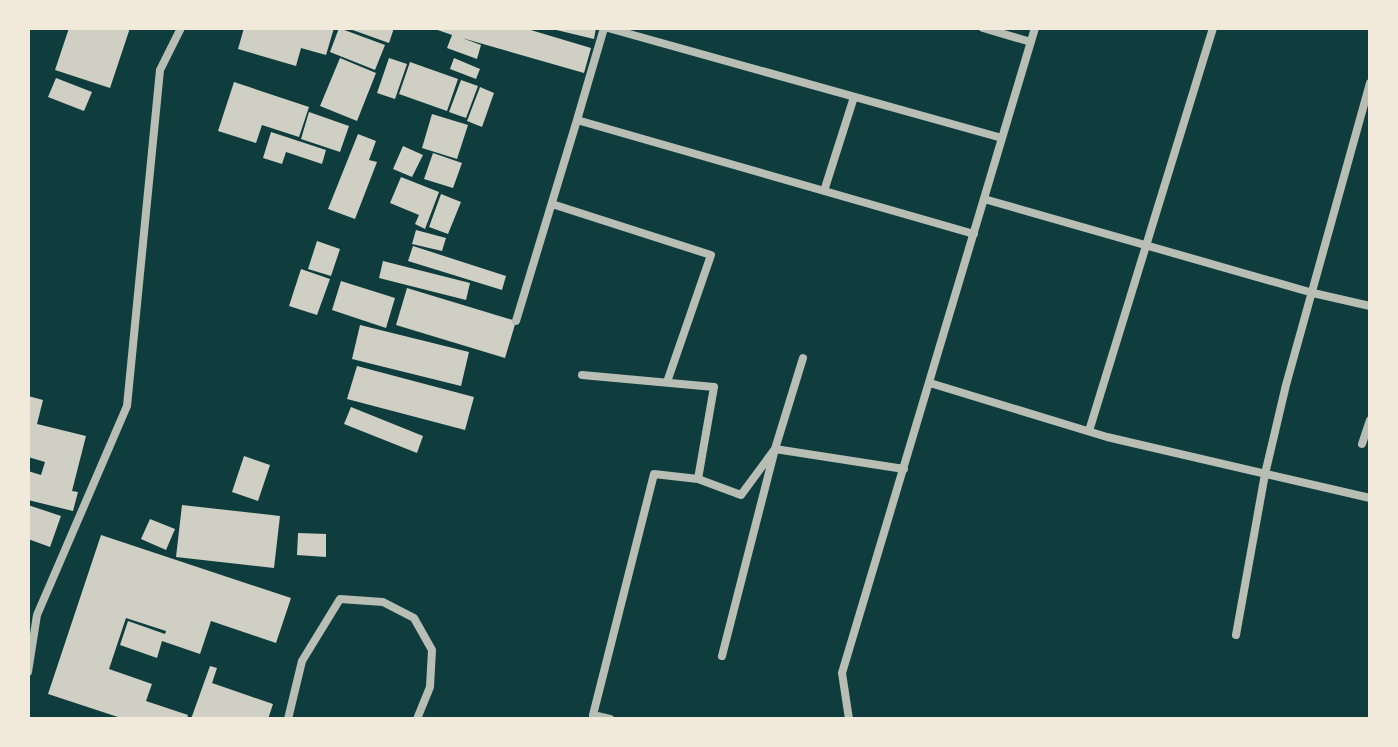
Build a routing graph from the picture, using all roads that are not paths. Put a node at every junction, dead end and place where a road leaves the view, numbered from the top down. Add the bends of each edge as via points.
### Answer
1 (181, 28) edge
2 (606, 28) edge
3 (983, 28) edge
4 (1035, 28) edge
5 (1213, 28) edge
6 (1031, 42) junction
7 (1370, 83) edge
8 (854, 97) junction
9 (577, 120) junction
10 (1002, 138) junction
11 (824, 191) junction
12 (984, 199) junction
13 (552, 204) junction
14 (974, 234) junction
15 (1146, 245) junction
16 (1313, 293) junction
17 (1370, 306) edge
18 (516, 321) dead end
19 (803, 358) dead end
20 (582, 375) dead end
21 (667, 382) junction
22 (930, 383) junction
23 (1370, 420) edge
24 (1089, 431) junction
25 (1362, 444) dead end
26 (775, 449) junction
27 (904, 469) junction
28 (1265, 474) junction
29 (698, 479) junction
30 (1370, 498) edge
31 (1236, 635) dead end
32 (722, 656) dead end
33 (28, 666) edge
34 (288, 719) edge
35 (417, 719) edge
36 (610, 719) edge
37 (849, 719) edge

1 - 33 street via 160,70 127,406 37,615
2 - 8 street
2 - 9 street
3 - 6 street
4 - 6 street
5 - 15 street
6 - 10 street
7 - 16 street
8 - 10 street
8 - 11 street
9 - 11 street
9 - 13 street
10 - 12 street
11 - 14 street
12 - 14 street
12 - 15 street
13 - 18 street
13 - 21 street via 711,255
14 - 22 street
15 - 16 street
15 - 24 street
16 - 17 street
16 - 28 street
19 - 26 street
20 - 21 street
21 - 29 street via 714,387
22 - 24 street
22 - 27 street
23 - 25 street
24 - 28 street
26 - 27 street
26 - 29 street via 741,495
26 - 32 street
27 - 37 street via 842,673
28 - 30 street
28 - 31 street
29 - 36 street via 654,474 593,715
34 - 35 street via 302,661 340,599 383,602 414,618 432,650 430,687

